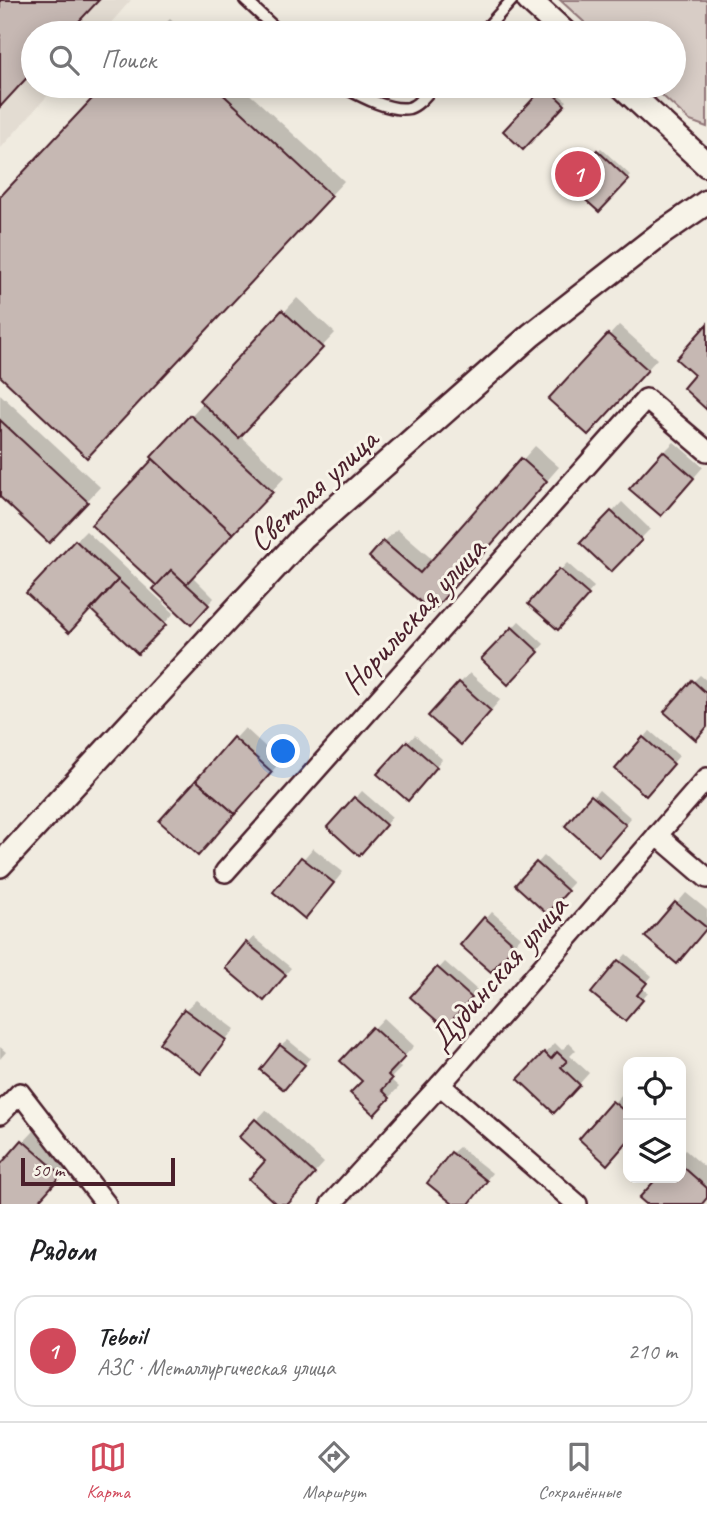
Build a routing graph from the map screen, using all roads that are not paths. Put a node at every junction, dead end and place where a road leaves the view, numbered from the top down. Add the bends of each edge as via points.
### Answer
1 (245, 0) edge
2 (512, 0) edge
3 (529, 0) edge
4 (267, 21) edge
5 (493, 21) edge
6 (552, 21) edge
7 (364, 98) edge
8 (423, 98) edge
9 (635, 98) edge
10 (707, 165) edge
11 (707, 202) edge
12 (707, 451) edge
13 (707, 778) edge
14 (657, 835) junction
15 (0, 865) edge
16 (225, 872) dead end
17 (707, 878) edge
18 (440, 1085) junction
19 (0, 1114) edge
20 (106, 1204) edge
21 (331, 1204) edge
22 (577, 1204) edge

1 - 4 lane
2 - 5 lane
3 - 6 street
7 - 8 lane via 408,108
9 - 10 street
11 - 15 street, Светлая улица via 531,335 303,537
12 - 16 street, Норильская улица via 646,399
13 - 14 street, Дудинская улица
14 - 17 street
14 - 18 street, Дудинская улица
18 - 21 street, Дудинская улица
18 - 22 street
19 - 20 street via 20,1093

